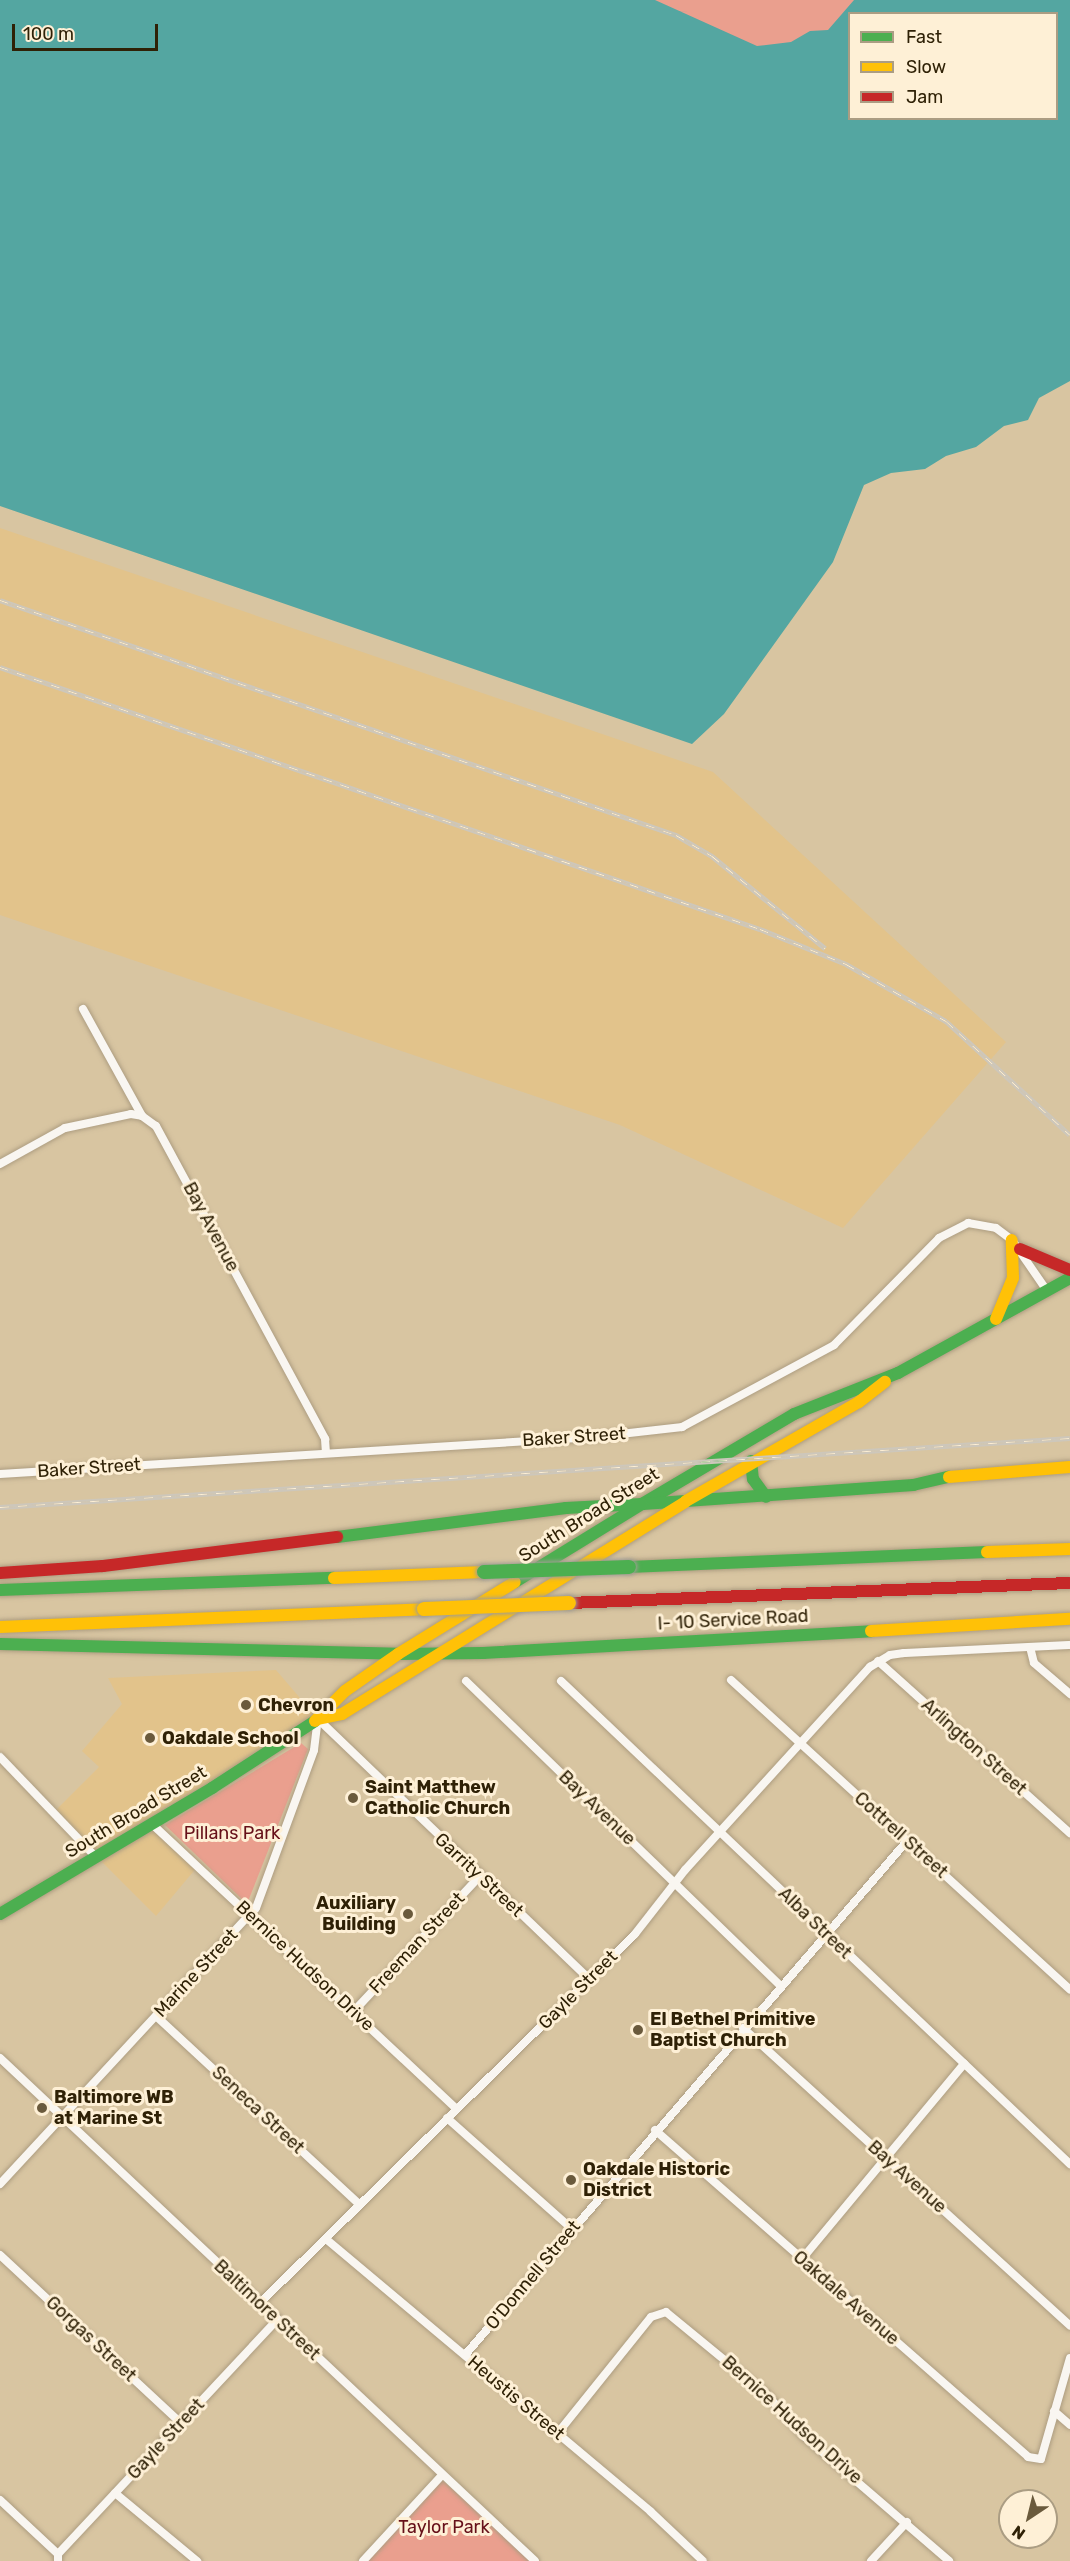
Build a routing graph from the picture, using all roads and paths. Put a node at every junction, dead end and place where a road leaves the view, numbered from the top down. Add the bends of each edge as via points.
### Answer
1 (83, 1009) dead end
2 (142, 1116) junction
3 (0, 1164) edge
4 (1016, 1245) junction
5 (1070, 1270) edge
6 (1070, 1278) edge
7 (1047, 1291) junction
8 (996, 1320) junction
9 (898, 1373) junction
10 (326, 1453) junction
11 (751, 1461) junction
12 (1070, 1467) edge
13 (0, 1474) edge
14 (766, 1497) junction
15 (685, 1502) junction
16 (642, 1504) junction
17 (1070, 1549) edge
18 (0, 1573) edge
19 (1070, 1583) edge
20 (0, 1590) edge
21 (1070, 1619) edge
22 (0, 1628) edge
23 (0, 1644) edge
24 (1070, 1645) edge
25 (1030, 1647) junction
26 (438, 1653) junction
27 (398, 1654) junction
28 (878, 1661) junction
29 (731, 1680) dead end
30 (466, 1681) dead end
31 (561, 1681) dead end
32 (1070, 1694) edge
33 (318, 1719) junction
34 (801, 1743) junction
35 (0, 1757) edge
36 (152, 1824) junction
37 (720, 1831) junction
38 (1070, 1833) edge
39 (907, 1841) junction
40 (96, 1857) junction
41 (480, 1876) junction
42 (676, 1884) junction
43 (0, 1914) edge
44 (251, 1914) junction
45 (826, 1933) junction
46 (589, 1979) junction
47 (780, 1985) junction
48 (1070, 1990) edge
49 (354, 2012) junction
50 (156, 2016) junction
51 (743, 2028) junction
52 (0, 2058) edge
53 (964, 2064) junction
54 (457, 2109) junction
55 (62, 2117) junction
56 (447, 2118) junction
57 (655, 2130) junction
58 (885, 2158) junction
59 (1070, 2164) edge
60 (0, 2184) edge
61 (359, 2204) junction
62 (572, 2229) junction
63 (326, 2239) junction
64 (0, 2255) edge
65 (801, 2259) junction
66 (260, 2303) junction
67 (278, 2320) junction
68 (1070, 2326) edge
69 (465, 2355) junction
70 (1070, 2358) edge
71 (1054, 2411) junction
72 (181, 2422) junction
73 (1070, 2426) edge
74 (557, 2433) junction
75 (442, 2475) junction
76 (116, 2493) junction
77 (0, 2500) edge
78 (907, 2522) junction
79 (58, 2558) edge
80 (197, 2561) edge
81 (363, 2561) edge
82 (535, 2561) edge
83 (703, 2561) edge
84 (871, 2561) edge
85 (949, 2561) edge

1 - 2 street, Bay Avenue
2 - 3 street via 121,1115 65,1128
2 - 10 street, Bay Avenue via 156,1126 325,1439
4 - 5 main road
4 - 7 street, Baker Street
4 - 8 main road via 1013,1278
4 - 10 street, Baker Street via 981,1224 954,1227 834,1345 682,1426 594,1437
6 - 7 main road, South Broad Street
7 - 8 main road, South Broad Street
8 - 9 main road, South Broad Street
9 - 11 main road, South Broad Street via 859,1402
9 - 16 main road, South Broad Street via 794,1414
10 - 13 street, Baker Street
11 - 14 main road via 753,1479
11 - 15 main road, South Broad Street
12 - 14 main road
14 - 15 main road
15 - 16 main road
15 - 26 main road, South Broad Street
16 - 18 main road via 566,1508 103,1566
16 - 27 main road, South Broad Street
17 - 20 main road, bridge
19 - 22 main road, bridge
21 - 26 main road, I- 10 Service Road
23 - 27 main road, I- 10 Service Road
24 - 25 street
25 - 28 street via 904,1653
25 - 32 street via 1034,1663
26 - 27 main road, I- 10 Service Road
26 - 33 main road, South Broad Street via 342,1714
27 - 33 main road, South Broad Street via 345,1691
28 - 34 street, Gayle Street
28 - 38 street, Arlington Street
29 - 34 street, Cottrell Street
30 - 42 street, Bay Avenue
31 - 37 street, Alba Street
33 - 36 main road, South Broad Street
33 - 41 street, Garrity Street
33 - 44 street, Marine Street via 314,1750
34 - 37 street, Gayle Street
34 - 39 street, Cottrell Street
35 - 40 street
36 - 40 main road, South Broad Street
36 - 44 street, Bernice Hudson Drive
37 - 42 street, Gayle Street
37 - 45 street, Alba Street
39 - 45 street, O'Donnell Street
39 - 48 street, Cottrell Street
40 - 43 main road, South Broad Street
41 - 46 street, Garrity Street
41 - 49 street, Freeman Street
42 - 46 street, Gayle Street via 635,1934
42 - 47 street, Bay Avenue
44 - 49 street, Bernice Hudson Drive
44 - 50 street, Marine Street
45 - 47 street, O'Donnell Street
45 - 53 street, Alba Street
46 - 54 street, Gayle Street
47 - 51 street, O'Donnell Street
49 - 54 street, Bernice Hudson Drive
50 - 55 street, Marine Street
50 - 61 street, Seneca Street
51 - 57 street, O'Donnell Street
51 - 58 street, Bay Avenue
52 - 55 street, Baltimore Street
53 - 58 street
53 - 59 street, Alba Street
54 - 56 street, Gayle Street
55 - 60 street, Marine Street
55 - 66 street, Baltimore Street
56 - 61 street, Gayle Street
56 - 62 street
57 - 62 street, O'Donnell Street
57 - 65 street, Oakdale Avenue
58 - 65 street
58 - 68 street, Bay Avenue
61 - 63 street, Gayle Street
62 - 69 street, O'Donnell Street
63 - 66 street, Gayle Street
63 - 69 street, Heustis Street
64 - 72 street, Gorgas Street
65 - 71 street, Oakdale Avenue via 1028,2457 1041,2459
66 - 67 street, Baltimore Street
67 - 72 street, Gayle Street
67 - 75 street, Baltimore Street
69 - 74 street, Heustis Street
70 - 71 street
71 - 73 street
72 - 76 street, Gayle Street
74 - 78 street, Bernice Hudson Drive via 658,2312 674,2315 766,2394 806,2438
74 - 83 street, Heustis Street
75 - 81 street
75 - 82 street, Baltimore Street
76 - 79 street, Gayle Street
76 - 80 street
77 - 79 street
78 - 84 street
78 - 85 street, Bernice Hudson Drive

